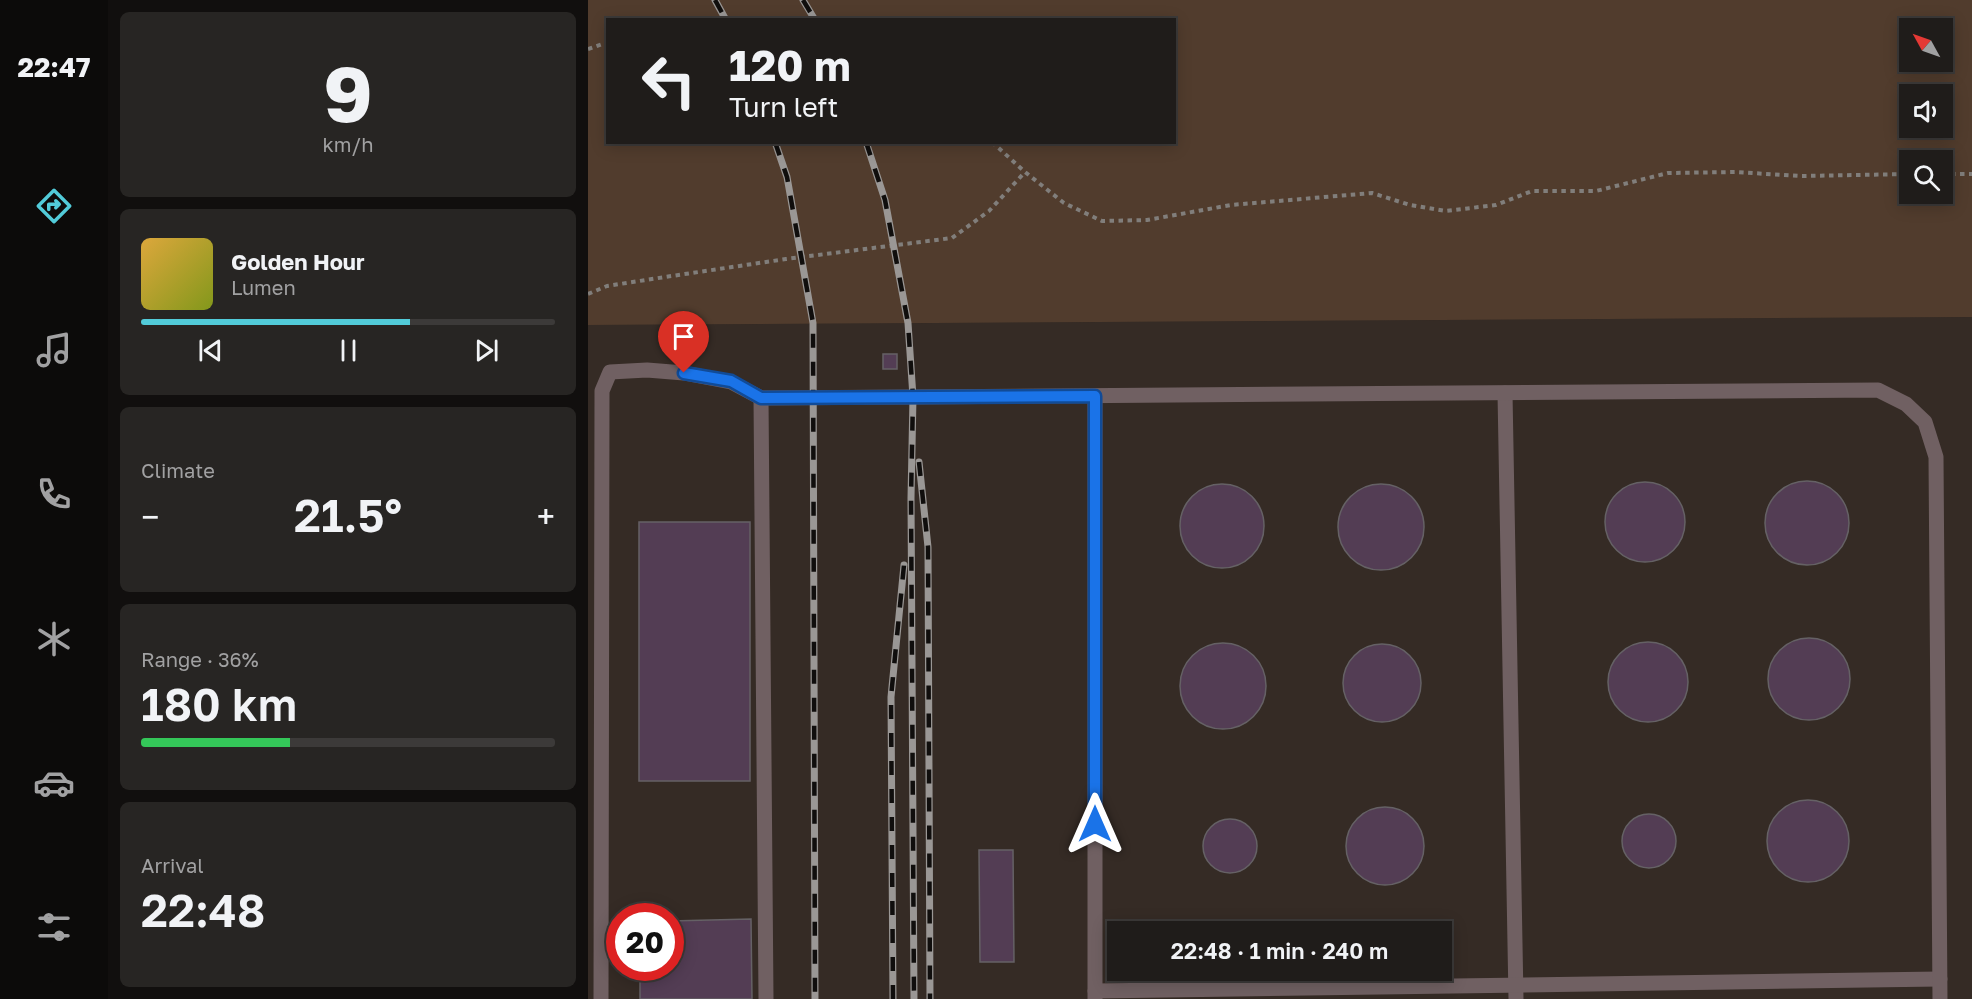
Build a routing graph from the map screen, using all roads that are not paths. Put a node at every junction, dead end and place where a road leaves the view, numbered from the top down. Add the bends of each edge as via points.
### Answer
1 (1505, 393) junction
2 (1095, 396) junction
3 (761, 398) junction
4 (1940, 979) junction
5 (1516, 992) edge
6 (1095, 995) edge
7 (601, 999) edge
8 (766, 999) edge
9 (1940, 999) edge

1 - 2 lane
1 - 4 lane via 1878,390 1906,404 1925,422 1936,457
1 - 5 lane
2 - 3 lane
2 - 6 lane
3 - 7 lane via 731,381 646,370 610,372 602,391
3 - 8 lane
4 - 5 lane
4 - 9 lane
5 - 6 lane

